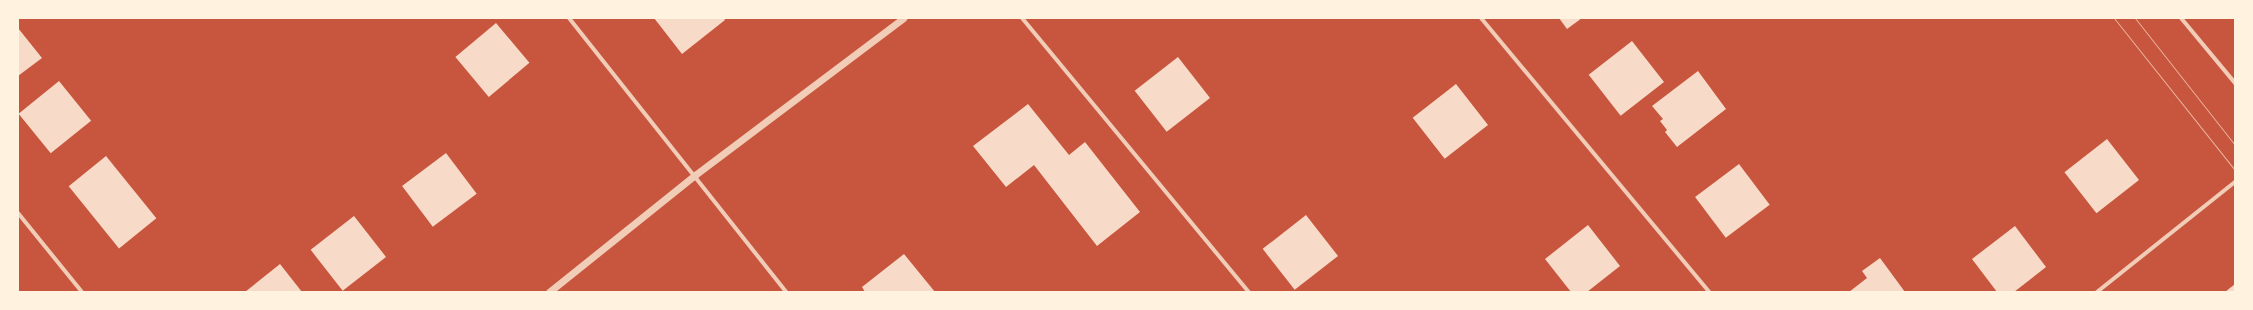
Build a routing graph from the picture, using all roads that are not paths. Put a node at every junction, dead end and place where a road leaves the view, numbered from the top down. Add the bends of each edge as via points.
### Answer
1 (569, 18) edge
2 (903, 18) edge
3 (1022, 18) edge
4 (1481, 18) edge
5 (2182, 18) edge
6 (2235, 84) edge
7 (695, 174) junction
8 (2235, 182) edge
9 (18, 213) edge
10 (82, 292) edge
11 (549, 292) edge
12 (786, 292) edge
13 (1249, 292) edge
14 (1709, 292) edge
15 (2097, 292) edge

1 - 7 street
2 - 7 street
3 - 13 street
4 - 14 street
5 - 6 street
7 - 11 street
7 - 12 street
8 - 15 street
9 - 10 street

